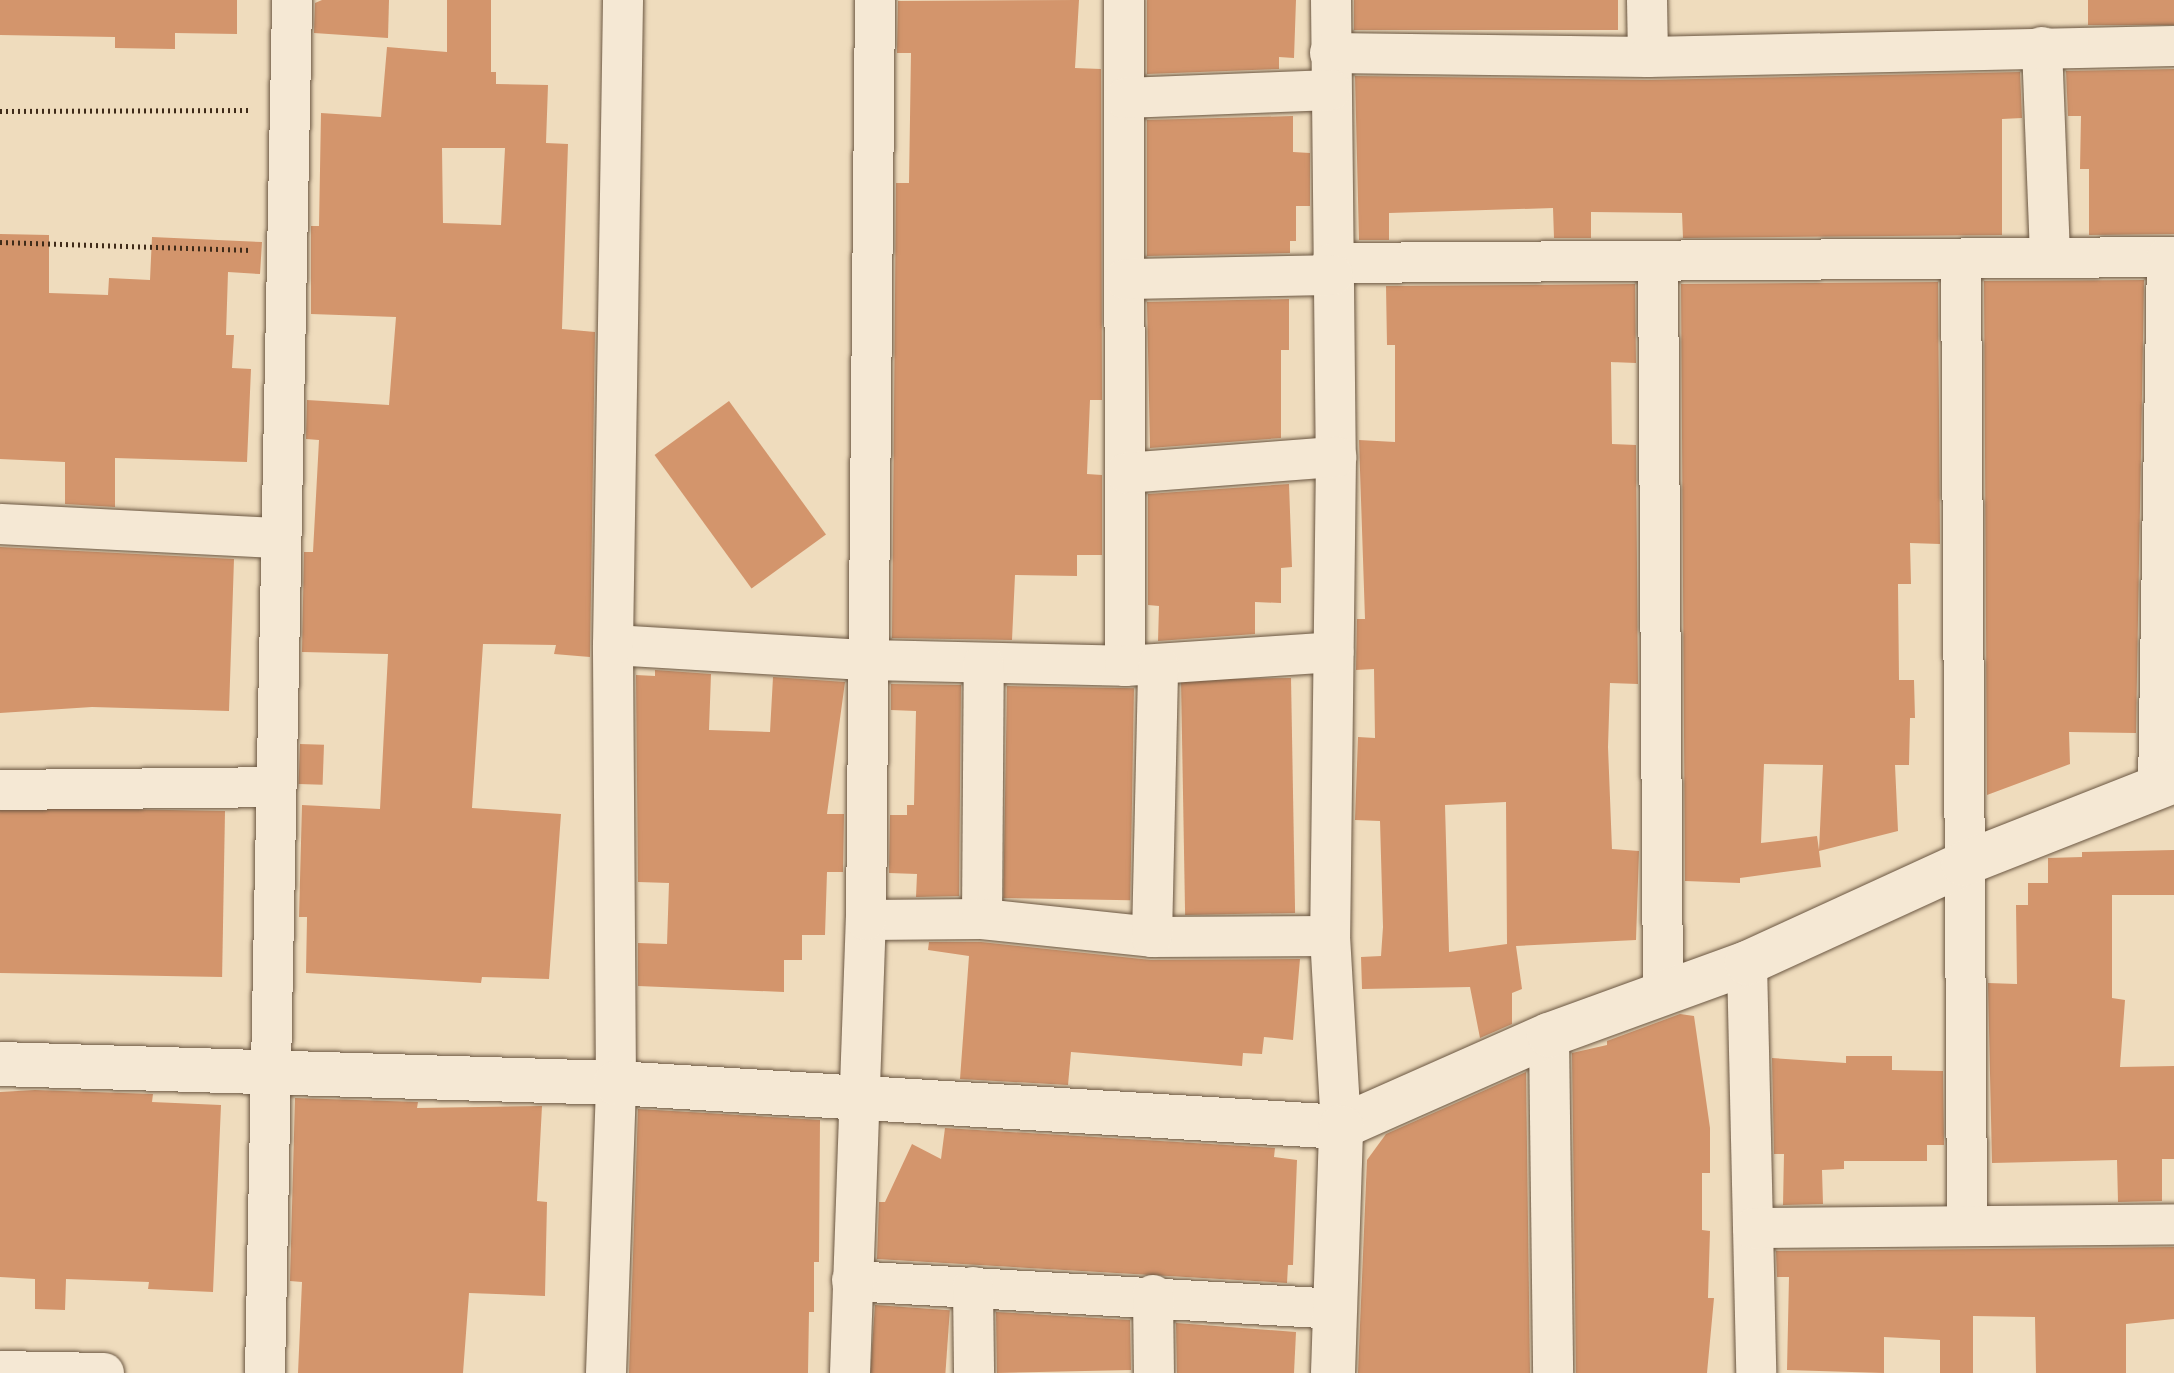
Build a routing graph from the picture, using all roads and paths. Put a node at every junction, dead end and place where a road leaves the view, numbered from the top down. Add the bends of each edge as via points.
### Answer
1 (292, 0) edge
2 (623, 0) edge
3 (875, 0) edge
4 (1124, 0) edge
5 (1331, 0) edge
6 (1647, 0) edge
7 (2174, 46) edge
8 (2042, 47) junction
9 (1648, 57) junction
10 (1331, 71) junction
11 (1125, 98) junction
12 (288, 110) junction
13 (0, 111) edge
14 (0, 242) edge
15 (285, 251) junction
16 (2171, 257) edge
17 (2050, 258) junction
18 (1961, 259) junction
19 (1658, 262) junction
20 (1333, 269) junction
21 (1125, 279) junction
22 (1336, 457) junction
23 (1126, 473) junction
24 (0, 524) edge
25 (281, 538) junction
26 (613, 645) junction
27 (1334, 652) junction
28 (869, 660) junction
29 (984, 664) junction
30 (1142, 666) junction
31 (2166, 784) edge
32 (274, 787) junction
33 (0, 790) edge
34 (1963, 864) junction
35 (982, 919) junction
36 (866, 920) junction
37 (1330, 936) junction
38 (1152, 937) junction
39 (1747, 963) junction
40 (1663, 991) junction
41 (1549, 1035) junction
42 (0, 1064) edge
43 (271, 1070) junction
44 (616, 1083) junction
45 (857, 1101) junction
46 (1341, 1127) junction
47 (2174, 1224) edge
48 (1967, 1226) junction
49 (1753, 1228) junction
50 (852, 1281) junction
51 (973, 1287) junction
52 (1153, 1295) junction
53 (1332, 1309) junction
54 (0, 1371) edge
55 (104, 1373) edge
56 (265, 1373) edge
57 (606, 1373) edge
58 (850, 1373) edge
59 (974, 1373) edge
60 (1154, 1373) edge
61 (1333, 1373) edge
62 (1553, 1373) edge
63 (1756, 1373) edge

1 - 12 street
2 - 26 street
3 - 28 street
4 - 11 street
5 - 10 street
6 - 9 street
7 - 8 street
8 - 9 street
8 - 17 street
9 - 10 street
10 - 11 street
10 - 20 street
11 - 21 street
12 - 13 path
12 - 15 street
14 - 15 path
15 - 25 street
16 - 17 street
16 - 31 street
17 - 18 street
18 - 19 street
18 - 34 street
19 - 20 street
19 - 40 street
20 - 21 street
20 - 22 street
21 - 23 street
22 - 23 street
22 - 27 street
23 - 30 street
24 - 25 street
25 - 32 street
26 - 28 street
26 - 44 street
27 - 30 street
27 - 37 street
28 - 29 street
28 - 36 street
29 - 30 street
29 - 35 street
30 - 38 street
31 - 34 street
32 - 33 street
32 - 43 street
34 - 39 street
34 - 48 street
35 - 36 street
35 - 38 street
36 - 45 street
37 - 38 street
37 - 46 street
39 - 40 street
39 - 49 street
40 - 41 street
41 - 46 street
41 - 62 street
42 - 43 street
43 - 44 street
43 - 56 street
44 - 45 street
44 - 57 street
45 - 46 street
45 - 50 street
46 - 53 street
47 - 48 street
48 - 49 street
49 - 63 street
50 - 51 street
50 - 58 street
51 - 52 street
51 - 59 street
52 - 53 street
52 - 60 street
53 - 61 street
54 - 55 street

